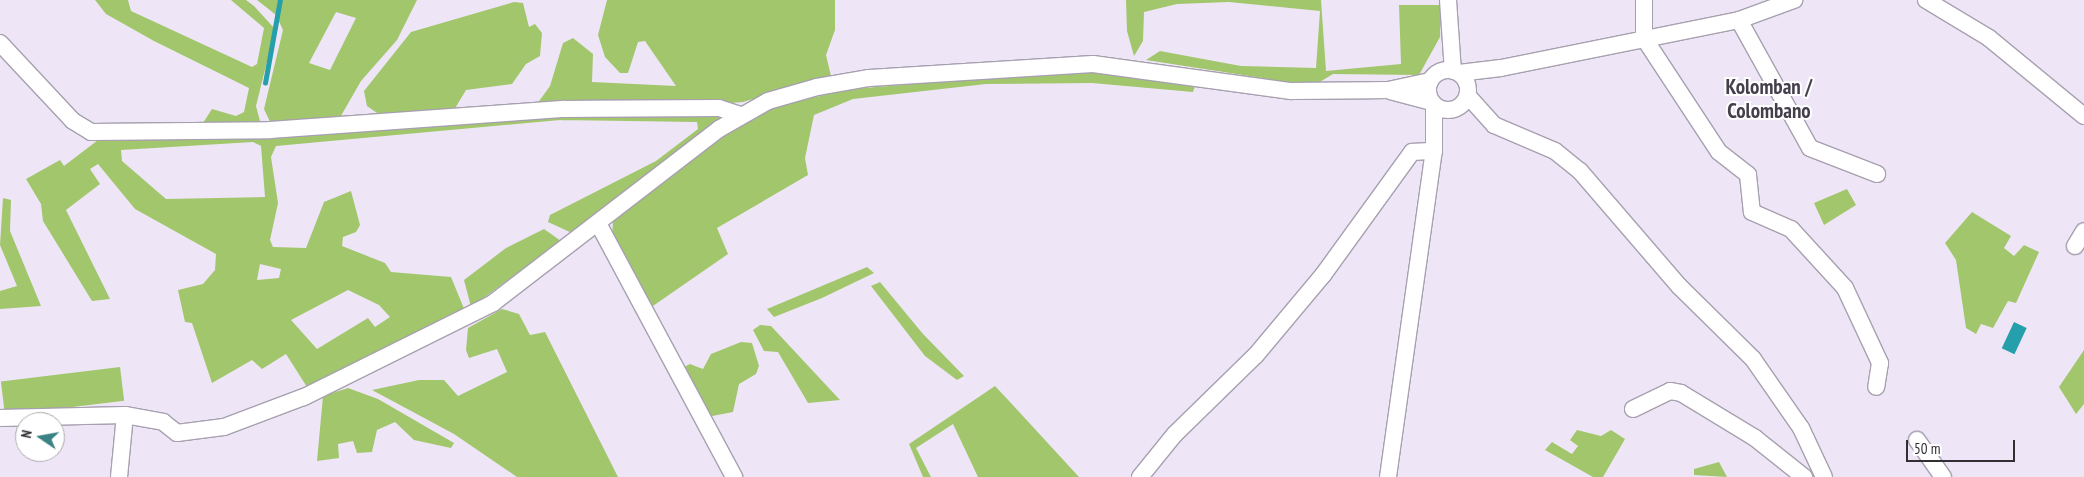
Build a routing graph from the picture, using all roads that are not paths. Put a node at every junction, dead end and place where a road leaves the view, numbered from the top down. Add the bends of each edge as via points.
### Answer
1 (1448, 0) edge
2 (1644, 0) edge
3 (1794, 0) edge
4 (1926, 0) edge
5 (1738, 20) junction
6 (1644, 38) junction
7 (0, 44) edge
8 (1501, 68) junction
9 (1446, 74) junction
10 (1388, 90) junction
11 (1468, 93) junction
12 (1433, 103) junction
13 (1453, 110) junction
14 (741, 116) junction
15 (2084, 116) edge
16 (1494, 125) junction
17 (1435, 147) junction
18 (1877, 174) dead end
19 (599, 225) junction
20 (2084, 231) edge
21 (2075, 246) dead end
22 (1876, 387) dead end
23 (1633, 409) dead end
24 (125, 416) junction
25 (2, 420) edge
26 (1918, 440) dead end
27 (118, 477) edge
28 (734, 477) edge
29 (1140, 477) edge
30 (1388, 477) edge
31 (1804, 477) edge
32 (1824, 477) edge
33 (1943, 477) edge

1 - 9 street
2 - 6 street
3 - 5 street
4 - 15 street via 1989,38
5 - 6 street
5 - 18 street via 1810,148
6 - 8 street
6 - 22 street via 1719,152 1748,175 1752,212 1790,229 1845,288 1880,363
7 - 14 street via 73,121 91,132 270,130 565,109 719,108
8 - 9 street
8 - 11 street
9 - 10 street
9 - 11 street
9 - 12 street
10 - 12 street
10 - 14 street via 1290,91 1147,69 1042,65 869,78 800,91
11 - 13 street
11 - 16 street
12 - 13 street
12 - 17 street
13 - 16 street
13 - 17 street
14 - 19 street via 674,161
16 - 32 street via 1555,152 1580,171 1678,286 1753,359 1802,428
17 - 29 street via 1412,152 1348,245
17 - 30 street
19 - 24 street via 493,303 304,397 224,427 177,433 163,422
19 - 28 street
20 - 21 street
23 - 31 street via 1670,390 1681,393 1755,438
24 - 25 street
24 - 27 street
26 - 33 street

